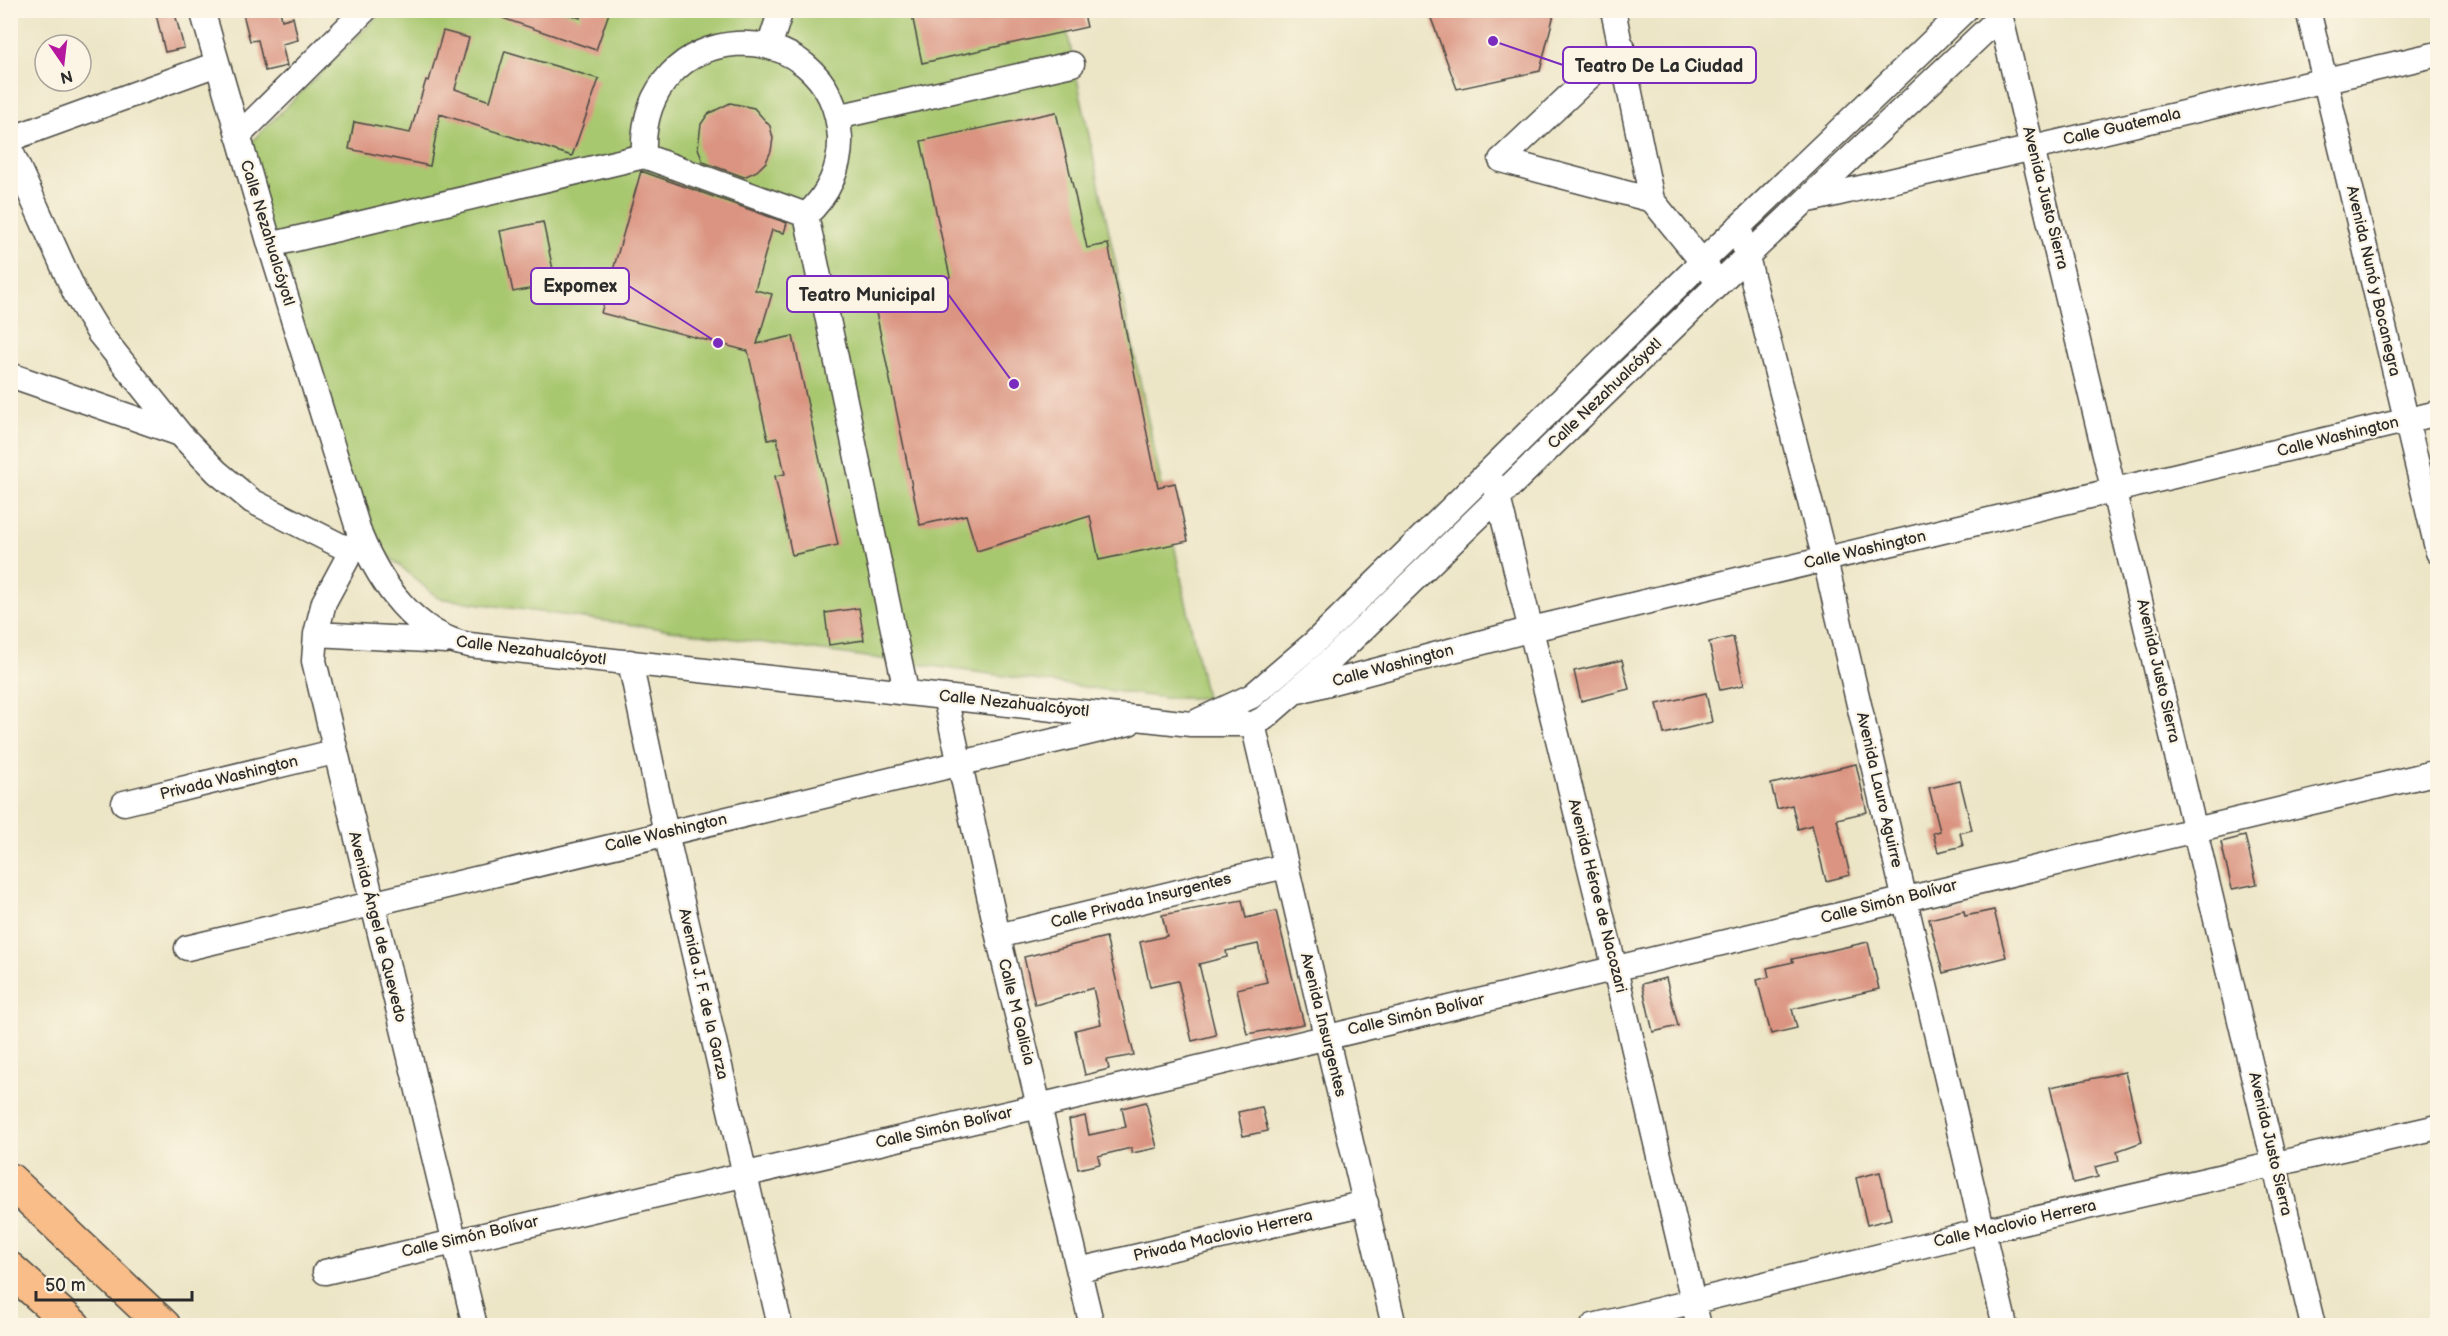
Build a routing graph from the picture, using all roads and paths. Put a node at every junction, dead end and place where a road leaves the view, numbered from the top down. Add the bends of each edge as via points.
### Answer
1 (202, 10) edge
2 (365, 10) edge
3 (781, 10) edge
4 (1613, 10) edge
5 (1965, 10) edge
6 (2308, 10) edge
7 (1999, 14) edge
8 (1622, 46) junction
9 (769, 47) junction
10 (2438, 54) edge
11 (217, 64) junction
12 (1072, 64) dead end
13 (2324, 80) junction
14 (837, 117) junction
15 (238, 136) junction
16 (10, 139) edge
17 (2033, 148) junction
18 (10, 149) edge
19 (644, 156) junction
20 (1652, 200) junction
21 (1807, 201) junction
22 (1758, 209) junction
23 (806, 215) junction
24 (1739, 226) junction
25 (270, 245) junction
26 (1747, 256) junction
27 (1702, 262) junction
28 (1719, 284) junction
29 (10, 375) edge
30 (2438, 413) edge
31 (2406, 420) junction
32 (180, 434) junction
33 (1491, 468) junction
34 (2115, 490) junction
35 (1499, 498) junction
36 (356, 543) junction
37 (2438, 552) edge
38 (1825, 560) junction
39 (1532, 629) junction
40 (316, 633) junction
41 (448, 641) junction
42 (630, 662) junction
43 (1278, 674) junction
44 (906, 692) junction
45 (1294, 692) junction
46 (945, 697) junction
47 (1146, 719) junction
48 (1191, 724) junction
49 (1253, 724) junction
50 (334, 752) junction
51 (960, 764) junction
52 (2438, 772) edge
53 (124, 803) dead end
54 (2195, 830) junction
55 (666, 833) junction
56 (1285, 866) junction
57 (1905, 898) junction
58 (372, 903) junction
59 (998, 936) junction
60 (187, 948) dead end
61 (1615, 969) junction
62 (1326, 1036) junction
63 (1039, 1106) junction
64 (2438, 1127) edge
65 (2275, 1165) junction
66 (745, 1174) junction
67 (10, 1180) edge
68 (1366, 1203) junction
69 (1982, 1231) junction
70 (454, 1240) junction
71 (10, 1269) edge
72 (1079, 1270) junction
73 (325, 1272) dead end
74 (1693, 1301) junction
75 (74, 1326) edge
76 (164, 1326) edge
77 (475, 1326) edge
78 (780, 1326) edge
79 (1092, 1326) edge
80 (1394, 1326) edge
81 (1593, 1326) edge
82 (1699, 1326) edge
83 (2005, 1326) edge
84 (2313, 1326) edge

1 - 11 street, Calle Nezahualcóyotl
2 - 15 street
3 - 9 street
4 - 8 street
5 - 22 street, Calle Nezahualcóyotl
6 - 13 street, Avenida Nunó y Bocanegra
7 - 17 street, Avenida Justo Sierra
7 - 21 street, Calle Nezahualcóyotl
8 - 20 street
8 - 20 street via 1501,160
9 - 14 street via 789,55 817,77
9 - 19 street via 736,43 718,46 671,73 651,103 644,129
10 - 13 street, Calle Guatemala
11 - 15 street, Calle Nezahualcóyotl
11 - 16 street
12 - 14 street
13 - 17 street, Calle Guatemala
13 - 31 street, Avenida Nunó y Bocanegra
14 - 23 street via 840,144 832,179
15 - 25 street, Calle Nezahualcóyotl
17 - 21 street, Calle Guatemala
17 - 34 street, Avenida Justo Sierra
18 - 32 street via 76,295 99,333
19 - 23 street
19 - 25 street
20 - 27 street
21 - 22 street, Calle Guatemala
21 - 26 street, Calle Nezahualcóyotl
22 - 24 street, Calle Nezahualcóyotl
23 - 44 street
24 - 26 street, Avenida Lauro Aguirre
24 - 27 street, Calle Nezahualcóyotl
25 - 36 street, Calle Nezahualcóyotl
26 - 28 street, Calle Nezahualcóyotl
26 - 38 street, Avenida Lauro Aguirre
27 - 28 street
27 - 33 street, Calle Nezahualcóyotl
28 - 35 street, Calle Nezahualcóyotl
29 - 32 street
30 - 31 street, Calle Washington
31 - 34 street, Calle Washington
31 - 37 street, Avenida Nunó y Bocanegra
32 - 36 street via 252,501
33 - 35 street, Avenida Héroe de Nacozari
33 - 43 street, Calle Nezahualcóyotl
34 - 38 street, Calle Washington
34 - 54 street, Avenida Justo Sierra
35 - 39 street, Avenida Héroe de Nacozari
35 - 45 street, Calle Nezahualcóyotl
36 - 40 street, Avenida Ángel de Quevedo via 324,602
36 - 41 street, Calle Nezahualcóyotl via 403,605
38 - 39 street, Calle Washington
38 - 57 street, Avenida Lauro Aguirre
39 - 45 street, Calle Washington
39 - 61 street, Avenida Héroe de Nacozari
40 - 41 street
40 - 50 street, Avenida Ángel de Quevedo via 314,661
41 - 42 street, Calle Nezahualcóyotl
42 - 44 street, Calle Nezahualcóyotl
42 - 55 street, Avenida J. F. de la Garza
43 - 48 street, Calle Nezahualcóyotl via 1252,696
43 - 49 street
44 - 46 street, Calle Nezahualcóyotl
45 - 49 street, Calle Nezahualcóyotl
46 - 47 street, Calle Nezahualcóyotl
46 - 51 street, Calle M Galicia
47 - 48 street, Calle Nezahualcóyotl
47 - 51 street, Calle Washington
48 - 49 street, Calle Nezahualcóyotl
49 - 56 street, Avenida Insurgentes
50 - 53 street, Privada Washington
50 - 58 street, Avenida Ángel de Quevedo
51 - 55 street, Calle Washington
51 - 59 street, Calle M Galicia
52 - 54 street, Calle Simón Bolívar
54 - 57 street, Calle Simón Bolívar
54 - 65 street, Avenida Justo Sierra
55 - 58 street, Calle Washington
55 - 66 street, Avenida J. F. de la Garza
56 - 59 street, Calle Privada Insurgentes
56 - 62 street, Avenida Insurgentes
57 - 61 street, Calle Simón Bolívar
57 - 69 street, Avenida Lauro Aguirre
58 - 60 street, Calle Washington
58 - 70 street, Avenida Ángel de Quevedo
59 - 63 street, Calle M Galicia
61 - 62 street, Calle Simón Bolívar
61 - 74 street, Avenida Héroe de Nacozari
62 - 63 street, Calle Simón Bolívar
62 - 68 street, Avenida Insurgentes
63 - 66 street, Calle Simón Bolívar
63 - 72 street, Calle M Galicia
64 - 65 street, Calle Maclovio Herrera
65 - 69 street, Calle Maclovio Herrera
65 - 84 street, Avenida Justo Sierra
66 - 70 street, Calle Simón Bolívar
66 - 78 street, Avenida J. F. de la Garza
67 - 76 highway
68 - 72 street, Privada Maclovio Herrera
68 - 80 street, Avenida Insurgentes
69 - 74 street, Calle Maclovio Herrera
69 - 83 street, Avenida Lauro Aguirre
70 - 73 street, Calle Simón Bolívar
70 - 77 street, Avenida Ángel de Quevedo
71 - 75 highway
72 - 79 street, Calle M Galicia
74 - 81 street, Calle Maclovio Herrera
74 - 82 street, Avenida Héroe de Nacozari

